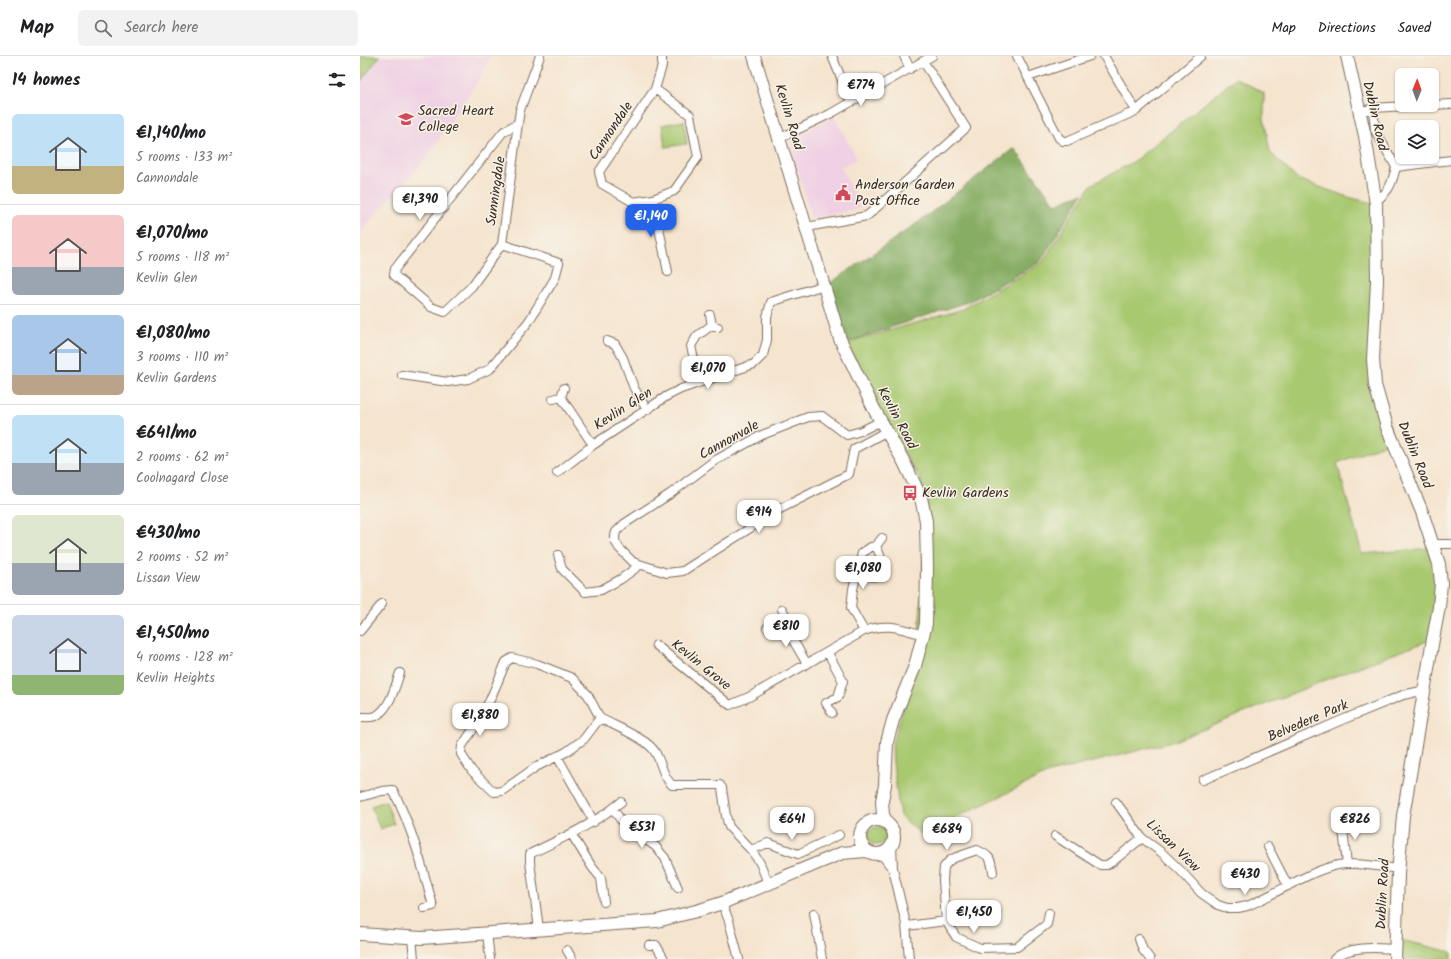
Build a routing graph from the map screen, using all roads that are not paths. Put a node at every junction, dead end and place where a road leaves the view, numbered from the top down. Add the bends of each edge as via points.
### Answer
1 (540, 56) edge
2 (662, 56) edge
3 (754, 56) edge
4 (832, 56) edge
5 (904, 56) edge
6 (932, 56) edge
7 (1017, 56) edge
8 (1090, 56) edge
9 (1104, 56) edge
10 (1201, 56) edge
11 (1347, 56) edge
12 (923, 61) junction
13 (910, 69) junction
14 (1028, 77) junction
15 (655, 89) junction
16 (851, 102) junction
17 (1439, 104) edge
18 (1451, 104) edge
19 (1395, 107) edge
20 (1373, 108) junction
21 (1136, 111) junction
22 (1359, 112) junction
23 (518, 123) junction
24 (780, 138) junction
25 (1451, 160) edge
26 (1396, 167) junction
27 (653, 199) junction
28 (1376, 201) junction
29 (807, 227) junction
30 (502, 244) junction
31 (668, 272) dead end
32 (824, 285) junction
33 (710, 315) dead end
34 (614, 341) dead end
35 (402, 375) dead end
36 (700, 382) junction
37 (564, 388) dead end
38 (647, 410) junction
39 (884, 426) junction
40 (593, 445) junction
41 (557, 473) dead end
42 (882, 538) dead end
43 (1433, 544) junction
44 (1451, 544) edge
45 (876, 546) junction
46 (880, 554) dead end
47 (558, 555) dead end
48 (640, 565) junction
49 (857, 571) junction
50 (882, 573) dead end
51 (382, 604) dead end
52 (782, 608) dead end
53 (767, 628) dead end
54 (360, 631) edge
55 (864, 631) junction
56 (780, 632) junction
57 (924, 635) junction
58 (656, 645) dead end
59 (828, 653) junction
60 (807, 664) junction
61 (400, 673) dead end
62 (1425, 690) junction
63 (832, 713) dead end
64 (360, 717) edge
65 (600, 718) junction
66 (557, 756) junction
67 (1203, 780) dead end
68 (360, 797) edge
69 (882, 801) junction
70 (621, 802) dead end
71 (1116, 802) dead end
72 (613, 809) junction
73 (870, 821) junction
74 (1342, 821) dead end
75 (594, 822) junction
76 (886, 823) junction
77 (572, 834) junction
78 (839, 835) dead end
79 (860, 836) junction
80 (1055, 836) dead end
81 (1142, 838) junction
82 (892, 846) junction
83 (1268, 847) dead end
84 (751, 850) junction
85 (866, 851) junction
86 (842, 853) junction
87 (881, 854) junction
88 (1347, 864) junction
89 (893, 869) junction
90 (1399, 869) junction
91 (993, 872) dead end
92 (768, 883) junction
93 (1288, 886) junction
94 (678, 888) dead end
95 (604, 902) dead end
96 (722, 903) junction
97 (424, 908) dead end
98 (814, 913) dead end
99 (1049, 913) dead end
100 (946, 921) junction
101 (907, 926) junction
102 (539, 929) junction
103 (487, 933) junction
104 (360, 934) edge
105 (412, 937) junction
106 (1139, 939) dead end
107 (650, 945) dead end
108 (568, 950) dead end
109 (1395, 954) edge
110 (414, 959) edge
111 (490, 959) edge
112 (572, 959) edge
113 (664, 959) edge
114 (739, 959) edge
115 (822, 959) edge
116 (909, 959) edge
117 (1150, 959) edge
118 (1334, 959) edge

1 - 23 street, Sunningdale via 520,110
2 - 15 street, Cannondale via 662,66
3 - 24 street, Kevlin Road
4 - 16 street
5 - 13 street
6 - 12 street
7 - 14 street
8 - 14 street
9 - 21 street
10 - 21 street
11 - 22 street, Dublin Road
12 - 13 street
12 - 29 street via 966,128 867,216
13 - 16 street
14 - 21 street via 1059,138 1063,141
15 - 27 street, Cannondale via 690,116 698,157 674,190
15 - 27 street, Cannondale via 599,172 602,184 633,202
16 - 24 street
17 - 18 street
19 - 20 street
20 - 22 street
20 - 26 street via 1375,130
22 - 28 street, Dublin Road
23 - 30 street, Sunningdale
23 - 30 street, Sunningdale via 503,132 395,269 394,275 431,307 445,312 472,286
24 - 29 street, Kevlin Road
25 - 26 street
26 - 28 street via 1390,188
27 - 31 street
28 - 43 street, Dublin Road via 1377,281 1373,359 1375,385 1387,427
29 - 32 street, Kevlin Road
30 - 35 street via 559,263 555,278 529,321 490,369 468,379 448,382
32 - 36 street, Kevlin Glen via 771,302 763,354 754,364
32 - 39 street, Kevlin Road via 844,348
33 - 36 street via 715,326 697,336 691,346
34 - 38 street via 634,388
36 - 38 street, Kevlin Glen via 681,389
37 - 40 street via 557,398
38 - 40 street, Kevlin Glen
39 - 48 street via 854,449 849,474 780,509 683,571 667,573
39 - 48 street, Cannonvale via 847,435 822,416 808,417 762,435 714,461 624,524 615,536 620,548 633,562
39 - 57 street, Kevlin Road via 921,498 926,521
40 - 41 street, Kevlin Glen
42 - 45 street
43 - 44 street
43 - 62 street, Dublin Road via 1441,583
45 - 46 street
45 - 49 street via 862,553
47 - 48 street via 562,569 585,592 601,590
49 - 50 street via 872,577
49 - 55 street via 851,608
51 - 54 street
52 - 56 street via 787,618
53 - 56 street
55 - 57 street via 889,626
55 - 59 street
56 - 60 street via 790,635
57 - 69 street, Kevlin Road via 915,666 893,720
58 - 60 street, Kevlin Grove via 730,705 750,697
59 - 60 street
59 - 63 street via 842,681 838,697 826,703
61 - 64 street via 393,694 384,708 375,716
62 - 67 street, Belvedere Park via 1362,712
62 - 90 street, Dublin Road via 1403,816
65 - 66 street via 584,739
65 - 66 street via 588,695 572,678 537,664 512,658 506,662 490,700 462,746 461,754 472,771 494,792 502,791
65 - 84 street via 646,742 655,751 667,780 672,785 720,785 729,828
66 - 75 street
68 - 97 street via 392,790 405,815 421,858 433,906
69 - 73 street, Kevlin Road
69 - 76 street, Kevlin Road
70 - 72 street
71 - 81 street, Lissan View
72 - 75 street
72 - 94 street via 634,832 655,846 664,858
73 - 76 street via 881,820
73 - 79 street via 862,828
74 - 88 street
75 - 77 street
76 - 82 street via 891,826 894,834
77 - 95 street via 600,878
77 - 102 street via 530,854
78 - 84 street via 798,854 768,843
79 - 85 street via 860,843
79 - 86 street
80 - 81 street via 1100,865 1113,861
81 - 93 street, Lissan View via 1177,867 1201,893 1227,908 1247,906
82 - 87 street
82 - 89 street
83 - 93 street
84 - 92 street via 760,863
85 - 86 street
85 - 87 street via 874,855
86 - 92 street
87 - 89 street
88 - 90 street, Lissan View
88 - 93 street, Lissan View via 1318,872
89 - 101 street
90 - 109 street, Dublin Road
91 - 100 street via 991,860 977,850 949,861 944,867
92 - 96 street
96 - 102 street via 657,920
96 - 114 street
98 - 115 street
99 - 100 street via 1047,924 1017,947 980,948 956,937
100 - 101 street
101 - 116 street
102 - 103 street
103 - 105 street
103 - 111 street
104 - 105 street
105 - 110 street
106 - 117 street
107 - 113 street via 656,945
108 - 112 street
109 - 118 street via 1374,948 1355,950

